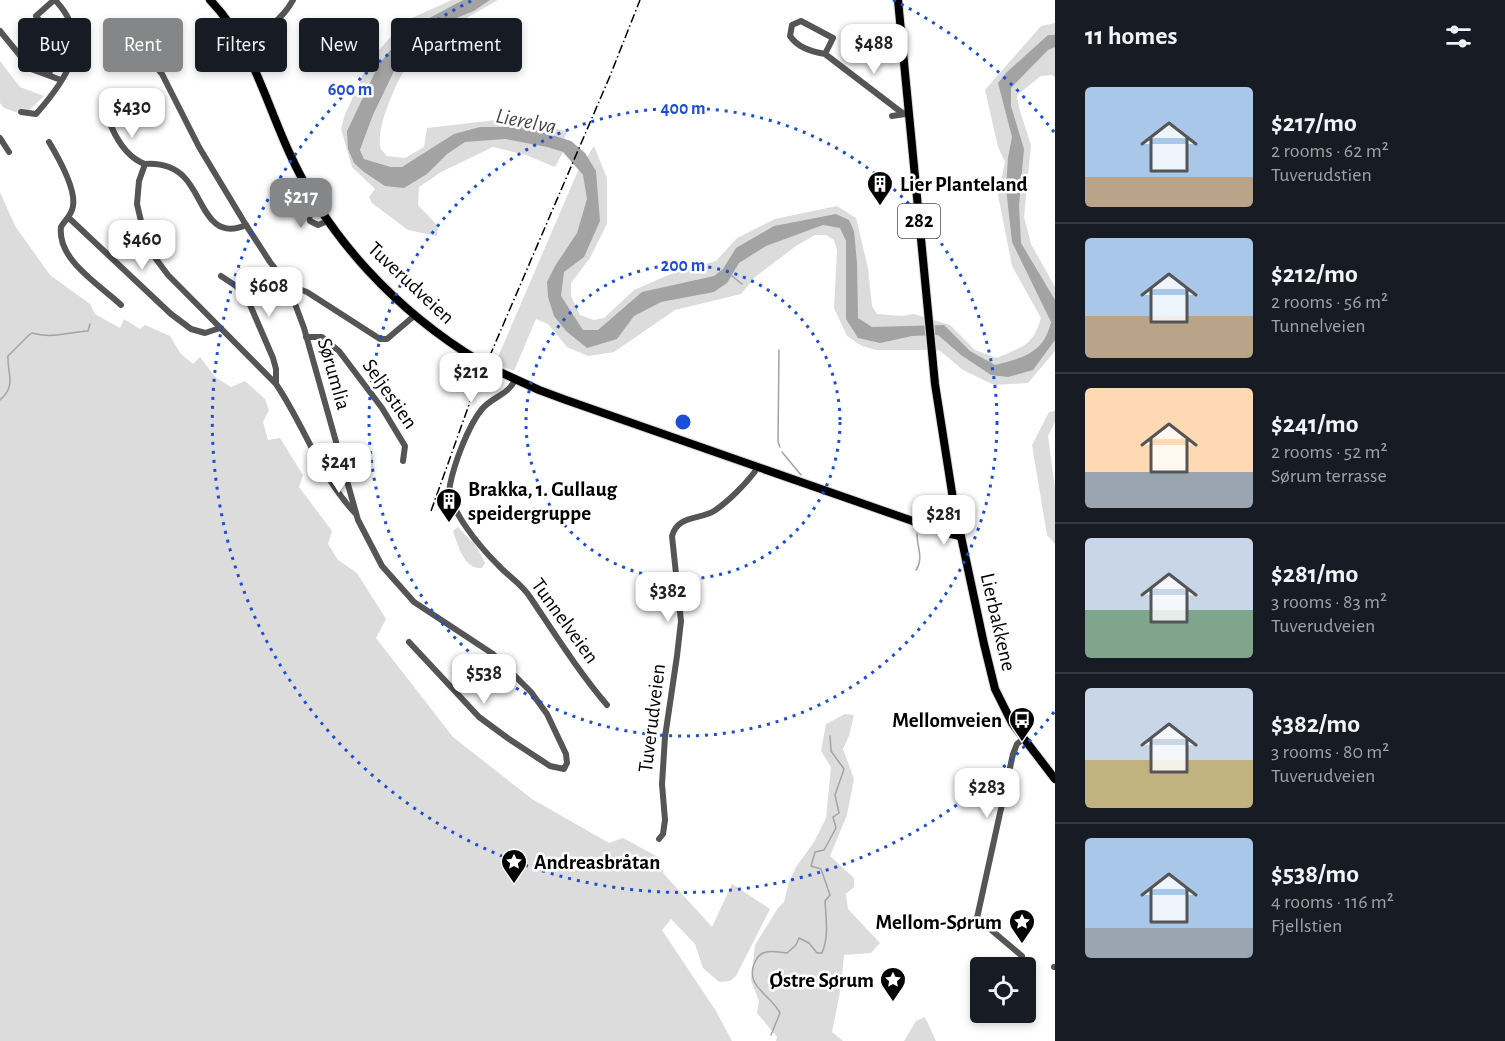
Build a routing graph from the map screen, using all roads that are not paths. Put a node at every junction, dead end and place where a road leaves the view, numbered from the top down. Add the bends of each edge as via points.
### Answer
1 (55, 0) edge
2 (210, 0) edge
3 (293, 0) edge
4 (898, 0) edge
5 (37, 18) edge
6 (226, 18) edge
7 (281, 18) edge
8 (0, 31) edge
9 (825, 54) junction
10 (50, 72) edge
11 (160, 72) edge
12 (254, 72) edge
13 (49, 75) junction
14 (61, 80) junction
15 (21, 112) dead end
16 (907, 113) junction
17 (892, 116) dead end
18 (111, 126) dead end
19 (0, 138) edge
20 (49, 142) dead end
21 (9, 152) dead end
22 (145, 164) junction
23 (316, 202) junction
24 (69, 218) junction
25 (328, 221) junction
26 (246, 225) junction
27 (221, 276) dead end
28 (288, 285) junction
29 (121, 305) dead end
30 (414, 316) junction
31 (220, 328) junction
32 (306, 337) junction
33 (479, 361) dead end
34 (489, 367) dead end
35 (515, 380) junction
36 (276, 384) junction
37 (403, 461) dead end
38 (758, 467) junction
39 (357, 515) junction
40 (958, 525) junction
41 (936, 528) junction
42 (960, 536) junction
43 (409, 642) dead end
44 (607, 705) dead end
45 (1023, 739) junction
46 (1055, 778) edge
47 (659, 839) dead end
48 (1022, 956) dead end

1 - 5 street
1 - 14 street via 69,16 74,38 73,60
2 - 6 main road, Tuverudveien
3 - 7 street
4 - 16 main road, 282
8 - 13 street via 31,69
9 - 9 street via 794,42 789,34 792,25 801,21 833,38
9 - 16 street
10 - 13 street
11 - 26 street, Sørumlia
12 - 23 main road, Tuverudveien via 290,156
13 - 14 street
14 - 15 street via 36,114
16 - 17 street
16 - 40 main road, Lierbakkene / 282 via 939,423
18 - 22 street via 118,142
19 - 21 street
20 - 24 street via 72,191 74,203
22 - 26 street via 162,165 180,174 216,224 231,230
22 - 31 street via 137,204 149,246 164,270
23 - 25 main road, Tuverudveien
23 - 25 street via 308,211 310,221 318,225
24 - 29 street via 61,227 63,248
24 - 31 street via 184,324 205,333
25 - 30 main road, Tuverudveien via 364,266
26 - 28 street, Sørumlia
27 - 36 street via 247,298 273,358
28 - 30 street via 307,292 382,340
28 - 32 street, Sørumlia
30 - 33 main road, Tuverudveien
31 - 36 street
32 - 37 street, Seljestien via 322,337 339,351 405,446
32 - 39 street, Sørumlia
34 - 35 main road
35 - 38 main road
35 - 44 street, Tunnelveien via 482,409 472,425 450,484 451,501 485,551 530,596
36 - 39 street via 335,489
38 - 41 main road
38 - 47 street, Tuverudveien via 720,507 680,523 672,536 681,621 664,737 665,820
39 - 43 street, Sørumlia via 382,566 406,595 493,654 531,692 566,754 564,769 550,766 494,728
40 - 41 main road
40 - 42 main road, Lierbakkene / 282
41 - 42 main road
42 - 45 main road, Lierbakkene / 282 via 995,689
45 - 46 main road, Lierbakkene / 282
45 - 48 street via 1013,754 977,918

